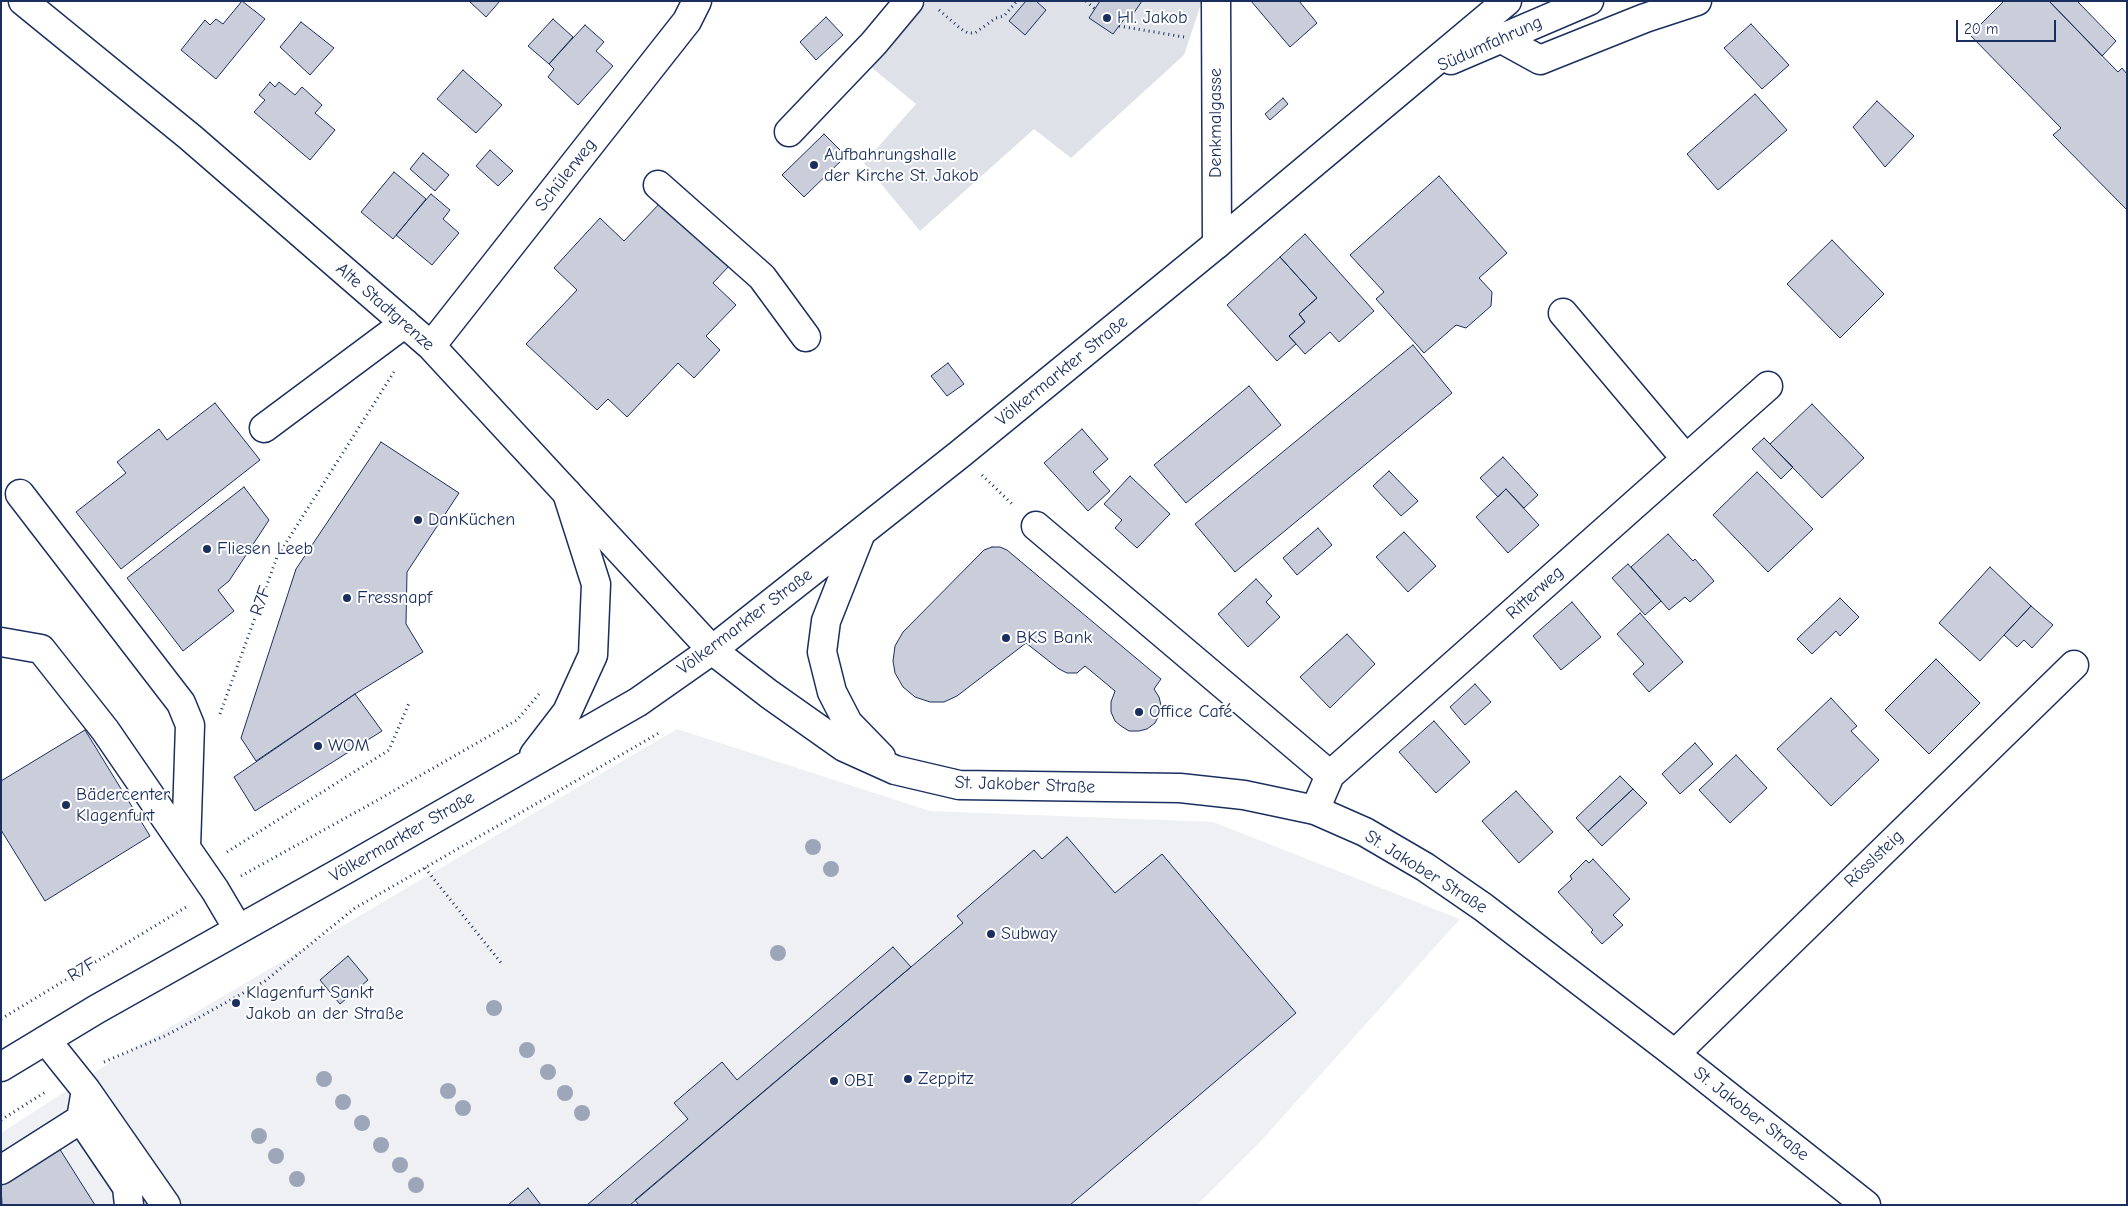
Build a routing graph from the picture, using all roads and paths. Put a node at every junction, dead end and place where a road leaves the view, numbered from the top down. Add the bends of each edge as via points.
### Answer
1 (697, 1) edge
2 (909, 1) edge
3 (1017, 1) edge
4 (1086, 1) edge
5 (1216, 1) edge
6 (1506, 1) edge
7 (1590, 1) edge
8 (1697, 1) edge
9 (37, 5) edge
10 (935, 7) dead end
11 (1095, 9) dead end
12 (1119, 26) dead end
13 (1500, 38) junction
14 (1216, 43) junction
15 (1418, 75) junction
16 (789, 132) dead end
17 (658, 185) dead end
18 (1217, 244) junction
19 (1562, 313) dead end
20 (405, 323) junction
21 (806, 337) dead end
22 (431, 346) junction
23 (1768, 386) dead end
24 (264, 428) dead end
25 (960, 454) junction
26 (1686, 459) junction
27 (567, 493) junction
28 (20, 494) dead end
29 (1036, 526) joint
30 (860, 534) junction
31 (1, 642) edge
32 (712, 650) junction
33 (2074, 664) dead end
34 (542, 690) dead end
35 (409, 703) dead end
36 (219, 716) dead end
37 (659, 733) dead end
38 (526, 765) junction
39 (895, 770) junction
40 (1330, 775) junction
41 (1315, 810) junction
42 (425, 868) junction
43 (201, 869) junction
44 (238, 929) junction
45 (502, 964) dead end
46 (1, 1019) edge
47 (46, 1040) junction
48 (1675, 1054) junction
49 (1, 1067) edge
50 (80, 1083) junction
51 (81, 1119) junction
52 (1, 1120) edge
53 (1, 1170) edge
54 (129, 1205) edge
55 (166, 1205) edge
56 (1866, 1205) edge

1 - 22 main road, Schülerweg via 687,21
2 - 16 main road via 874,43
3 - 10 path via 1004,16 975,33 961,29
4 - 11 path
5 - 14 main road, Denkmalgasse
6 - 15 main road, Völkermarkter Straße
7 - 13 main road, Südumfahrung
8 - 13 main road via 1540,60
9 - 20 main road, Alte Stadtgrenze
12 - 14 path
13 - 15 main road, Südumfahrung
14 - 18 main road, Denkmalgasse
15 - 18 main road, Völkermarkter Straße
17 - 21 main road via 762,277
18 - 25 main road, Völkermarkter Straße
19 - 26 main road
20 - 22 main road, Alte Stadtgrenze
20 - 24 main road
22 - 27 main road, Alte Stadtgrenze
22 - 36 path, R7F via 403,357 277,557
23 - 26 main road, Ritterweg
25 - 29 path
25 - 30 main road, Völkermarkter Straße
26 - 40 main road, Ritterweg
27 - 32 main road, Alte Stadtgrenze
27 - 38 main road via 596,584 593,655 567,712
28 - 43 main road via 181,703 190,725 188,769
29 - 40 main road
30 - 32 main road, Völkermarkter Straße
30 - 39 main road via 826,621 822,652 832,692 848,723
31 - 43 main road via 40,649 105,730
32 - 38 main road, Völkermarkter Straße via 638,702
32 - 39 main road, St. Jakober Straße via 844,747
33 - 48 main road, Rösslsteig
34 - 43 path, R7F via 517,720 376,801
35 - 43 path via 389,750
37 - 42 path
38 - 44 main road, Völkermarkter Straße
39 - 41 main road, St. Jakober Straße via 959,786 1180,788 1244,795
40 - 41 main road, Ritterweg
41 - 48 main road, St. Jakober Straße via 1365,832 1425,867 1483,907
42 - 45 path
42 - 50 path via 355,908 265,982
43 - 44 main road
43 - 46 path, R7F
44 - 47 main road, Völkermarkter Straße
47 - 49 main road, Völkermarkter Straße
47 - 50 main road
48 - 56 main road, St. Jakober Straße
50 - 51 main road
50 - 52 path
50 - 55 main road
51 - 53 main road
51 - 54 main road via 127,1187

